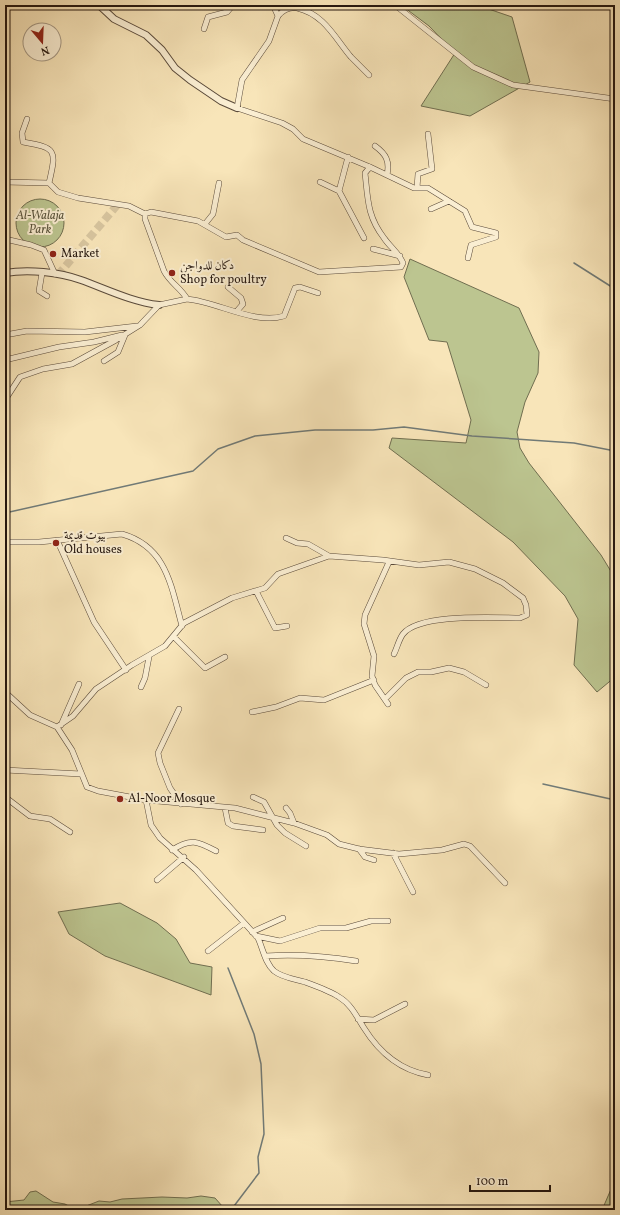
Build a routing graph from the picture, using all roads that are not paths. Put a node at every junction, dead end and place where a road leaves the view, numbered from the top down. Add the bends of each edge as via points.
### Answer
1 (99, 5) edge
2 (233, 5) edge
3 (273, 5) edge
4 (395, 5) edge
5 (278, 16) junction
6 (204, 29) dead end
7 (369, 75) dead end
8 (615, 99) edge
9 (237, 108) junction
10 (26, 119) dead end
11 (428, 134) dead end
12 (374, 146) dead end
13 (348, 157) junction
14 (370, 167) junction
15 (387, 175) junction
16 (5, 182) edge
17 (49, 182) junction
18 (320, 182) dead end
19 (219, 183) dead end
20 (417, 188) junction
21 (339, 191) junction
22 (449, 201) junction
23 (431, 209) dead end
24 (145, 214) junction
25 (205, 224) junction
26 (364, 238) dead end
27 (5, 239) edge
28 (373, 249) dead end
29 (400, 256) junction
30 (468, 258) dead end
31 (5, 273) edge
32 (42, 273) junction
33 (55, 274) junction
34 (228, 287) dead end
35 (318, 293) dead end
36 (47, 296) dead end
37 (187, 299) junction
38 (159, 305) junction
39 (237, 311) junction
40 (140, 325) junction
41 (126, 334) junction
42 (5, 335) edge
43 (5, 360) edge
44 (104, 361) dead end
45 (5, 400) edge
46 (286, 538) dead end
47 (57, 540) junction
48 (5, 542) edge
49 (329, 556) junction
50 (389, 562) junction
51 (256, 591) junction
52 (182, 626) junction
53 (287, 626) dead end
54 (174, 637) junction
55 (394, 654) dead end
56 (149, 656) junction
57 (225, 657) dead end
58 (126, 670) junction
59 (374, 680) junction
60 (79, 684) dead end
61 (486, 685) dead end
62 (141, 687) dead end
63 (5, 692) edge
64 (179, 709) dead end
65 (252, 712) dead end
66 (59, 726) junction
67 (5, 770) edge
68 (81, 774) junction
69 (5, 797) edge
70 (253, 797) dead end
71 (146, 800) junction
72 (181, 804) junction
73 (225, 808) junction
74 (286, 808) dead end
75 (272, 818) junction
76 (294, 823) junction
77 (263, 830) dead end
78 (70, 832) dead end
79 (306, 846) dead end
80 (359, 849) junction
81 (172, 850) junction
82 (216, 851) dead end
83 (393, 853) junction
84 (184, 857) junction
85 (374, 860) dead end
86 (157, 880) dead end
87 (505, 883) dead end
88 (413, 892) dead end
89 (283, 918) dead end
90 (388, 921) dead end
91 (244, 923) junction
92 (254, 934) junction
93 (208, 951) dead end
94 (265, 956) junction
95 (356, 961) dead end
96 (405, 1004) dead end
97 (358, 1018) junction
98 (428, 1075) dead end

1 - 9 street via 114,19 146,35 162,50 175,68 190,80
2 - 6 street via 227,12 208,17
3 - 5 street
4 - 8 street via 473,67 512,85
5 - 7 street via 282,11 292,7 312,13 323,22
5 - 9 street via 269,41 242,80
9 - 13 street via 282,123 303,139
10 - 17 street via 22,133 23,142 45,146 52,151 54,161
11 - 20 street via 432,169 418,174
12 - 15 street via 383,152 387,159
13 - 14 street
13 - 21 street
14 - 15 street
14 - 29 street via 365,173 369,213 384,239
15 - 20 street
16 - 17 street
17 - 24 street via 58,192 129,206
18 - 21 street
19 - 25 street via 213,214
20 - 22 street via 428,188
21 - 26 street
22 - 23 street
22 - 30 street via 465,211 472,227 496,233 496,237 471,245
24 - 25 street via 158,213
24 - 37 street via 164,271
25 - 29 street via 221,235 226,237 238,234 242,240 319,272 397,268 403,263
27 - 33 street via 44,250
28 - 29 street
31 - 32 street
32 - 33 street
32 - 36 street via 39,291
33 - 38 street via 79,279 141,302
34 - 39 street via 241,298 243,304
35 - 39 street via 300,287 295,288 284,316 275,319
37 - 38 street
37 - 39 street
38 - 40 street
40 - 41 street
40 - 42 street via 85,332 27,330
41 - 43 street via 94,342 59,346
41 - 44 street via 118,352
41 - 45 street via 72,364 42,369 20,377
46 - 49 street via 308,544
47 - 48 street
47 - 52 street via 122,534 133,537 151,548 166,568
47 - 58 street via 94,622
49 - 50 street
49 - 51 street via 278,574 272,578 271,584
50 - 55 street via 419,565 449,562 475,568 503,583 523,598 527,615 520,618 460,617 414,626 403,634
50 - 59 street via 365,616 364,624 374,656
51 - 52 street via 232,598
51 - 53 street via 275,628
52 - 54 street
54 - 56 street
54 - 57 street via 205,668
56 - 58 street
56 - 62 street
58 - 66 street via 96,689 74,716
59 - 61 street via 387,702 406,678 418,672 449,668 464,672
59 - 65 street via 324,700 300,698
60 - 66 street
63 - 66 street via 30,715
64 - 72 street via 158,753 162,771
66 - 68 street
67 - 68 street
68 - 71 street via 87,787
69 - 78 street via 30,816 50,819
70 - 75 street via 264,802
71 - 72 street
71 - 81 street via 151,825
72 - 73 street
73 - 75 street
73 - 77 street via 228,823 233,826
74 - 76 street
75 - 76 street
75 - 79 street via 285,833
76 - 80 street via 327,835 339,844
80 - 83 street
80 - 85 street via 365,857
81 - 82 street via 184,842 199,842
81 - 84 street
83 - 87 street via 442,850 464,844 470,846
83 - 88 street
84 - 86 street
84 - 91 street
89 - 92 street
90 - 92 street via 346,928 320,928 280,941
91 - 92 street
91 - 93 street
92 - 94 street
94 - 95 street via 323,955
94 - 97 street via 274,971 340,997
96 - 97 street via 374,1020
97 - 98 street via 367,1034 384,1054 402,1068

